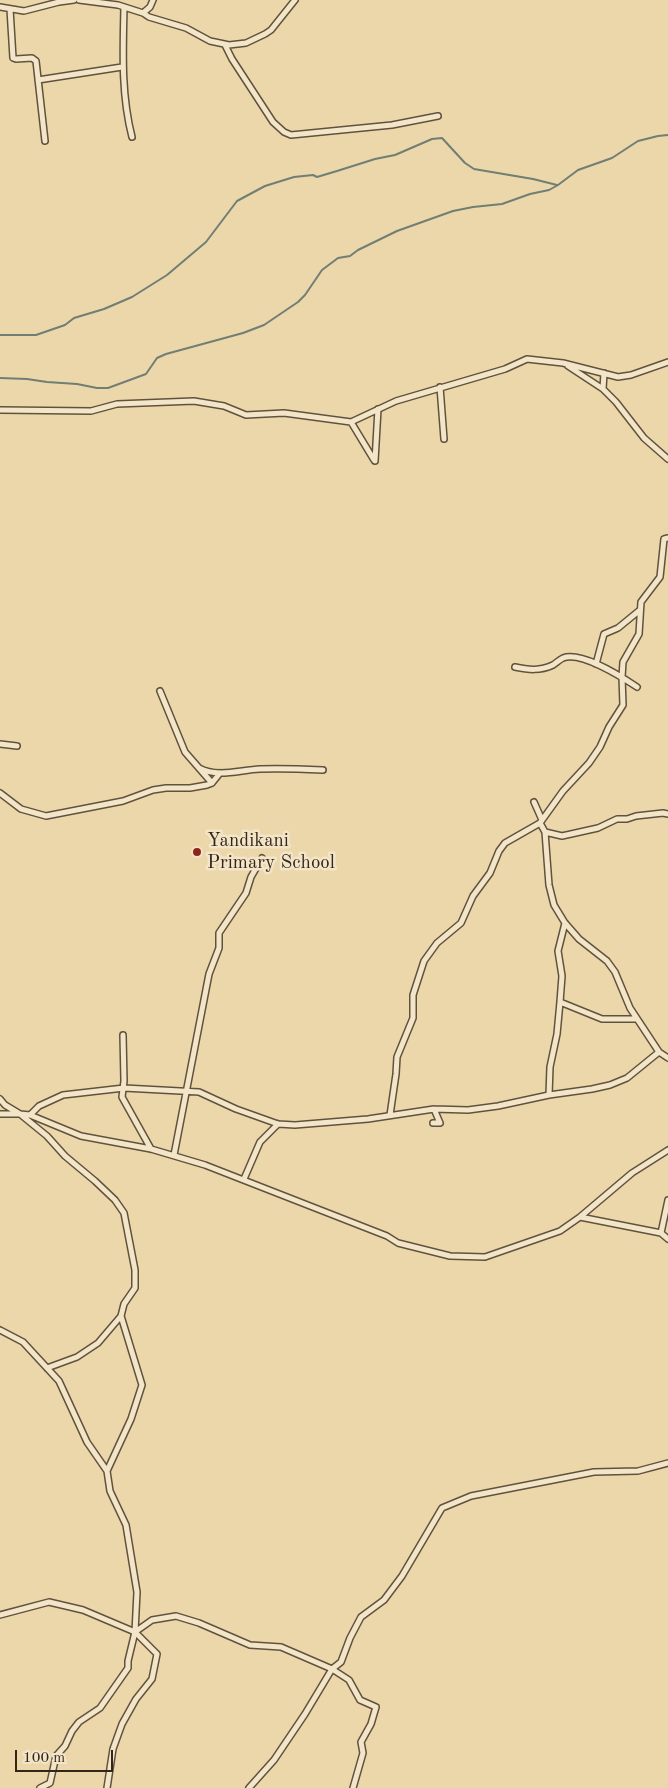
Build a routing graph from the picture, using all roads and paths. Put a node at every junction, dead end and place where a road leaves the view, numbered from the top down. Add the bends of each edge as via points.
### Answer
1 (74, 0) edge
2 (79, 0) edge
3 (87, 0) edge
4 (153, 0) edge
5 (295, 0) edge
6 (0, 6) edge
7 (124, 7) junction
8 (10, 9) junction
9 (143, 13) junction
10 (225, 45) junction
11 (122, 67) junction
12 (38, 80) junction
13 (438, 116) dead end
14 (132, 137) dead end
15 (45, 141) dead end
16 (668, 362) edge
17 (563, 363) junction
18 (604, 373) junction
19 (440, 387) junction
20 (603, 389) junction
21 (378, 409) junction
22 (0, 410) edge
23 (351, 422) junction
24 (444, 439) dead end
25 (668, 459) edge
26 (668, 538) edge
27 (640, 610) junction
28 (596, 664) junction
29 (515, 667) dead end
30 (622, 677) junction
31 (637, 687) dead end
32 (160, 692) dead end
33 (0, 744) edge
34 (17, 746) dead end
35 (199, 768) junction
36 (323, 770) dead end
37 (220, 773) junction
38 (212, 783) junction
39 (0, 793) edge
40 (534, 802) dead end
41 (668, 814) edge
42 (541, 822) junction
43 (545, 832) junction
44 (262, 858) dead end
45 (565, 923) junction
46 (560, 1002) junction
47 (636, 1019) junction
48 (123, 1035) dead end
49 (659, 1052) junction
50 (668, 1058) edge
51 (124, 1088) junction
52 (186, 1090) junction
53 (549, 1094) junction
54 (0, 1099) edge
55 (434, 1109) junction
56 (0, 1114) edge
57 (20, 1114) junction
58 (30, 1115) junction
59 (390, 1115) junction
60 (433, 1123) dead end
61 (278, 1124) junction
62 (151, 1149) junction
63 (668, 1150) edge
64 (174, 1155) junction
65 (244, 1179) junction
66 (668, 1200) edge
67 (580, 1217) junction
68 (661, 1234) junction
69 (668, 1239) edge
70 (121, 1316) junction
71 (0, 1330) edge
72 (47, 1368) junction
73 (668, 1463) edge
74 (108, 1471) junction
75 (0, 1615) edge
76 (135, 1632) junction
77 (332, 1669) junction
78 (40, 1788) edge
79 (107, 1788) edge
80 (249, 1788) edge
81 (354, 1788) edge

1 - 8 street via 24,11
2 - 3 street
3 - 7 street
4 - 9 street
5 - 10 street via 265,34 246,43
6 - 8 street
7 - 9 street
7 - 11 street
8 - 12 street via 13,58 34,58
9 - 10 street
10 - 13 street via 273,122 291,135 392,126
11 - 12 street
11 - 14 street
12 - 15 street
16 - 18 street via 631,375 618,377
17 - 18 street
17 - 19 street via 528,359 505,369
17 - 20 street
18 - 20 street
19 - 21 street
19 - 24 street
20 - 25 street via 644,438
21 - 23 street
21 - 23 street via 375,461
22 - 23 street via 92,411 117,404 194,401 224,406 246,415 284,413
26 - 27 street via 664,539 660,577 641,602
27 - 28 street via 618,628 604,634
27 - 30 street via 639,634 623,662
28 - 29 street via 578,658 564,658 538,670
28 - 30 street
30 - 31 street
30 - 42 street via 623,705 600,747
32 - 35 street via 185,752
33 - 34 street
35 - 37 street via 208,773
35 - 38 street
36 - 37 street via 286,768
37 - 38 street
38 - 39 street via 160,789 124,801 46,816 21,809
40 - 42 street
41 - 43 street via 617,818 598,828 562,836
42 - 43 street
42 - 59 street via 505,843 461,923 438,943 424,961 413,995 413,1018 397,1057
43 - 45 street via 549,885 554,905
44 - 52 street via 246,893 219,933 219,948 209,974
45 - 46 street via 558,952 562,976
45 - 47 street via 615,972
46 - 47 street via 602,1019
46 - 53 street
47 - 49 street
48 - 51 street
49 - 50 street
49 - 53 street via 627,1078 610,1085
51 - 52 street
51 - 58 street via 63,1095 40,1106
51 - 62 street via 122,1097
52 - 61 street via 199,1092
52 - 64 street
53 - 55 street via 468,1110
54 - 57 street
55 - 59 street
55 - 60 street via 440,1122
56 - 57 street
57 - 58 street
57 - 70 street via 115,1200 124,1213 135,1270 135,1288 124,1304
58 - 62 street via 81,1136
59 - 61 street via 360,1120
61 - 65 street via 260,1142
62 - 64 street
63 - 67 street via 632,1173
64 - 65 street
65 - 67 street via 398,1242 450,1256 485,1258 560,1231
66 - 68 street
67 - 68 street
68 - 69 street
70 - 72 street via 98,1344 77,1358
70 - 74 street via 142,1385
71 - 72 street via 23,1342
72 - 74 street via 59,1381 87,1442
73 - 77 street via 638,1471 594,1472 479,1494 442,1508 402,1576 384,1600 362,1618 341,1662
74 - 76 street via 110,1491 126,1525 137,1592
75 - 76 street via 49,1602 82,1610
76 - 77 street via 152,1620 176,1616 250,1645 281,1647
76 - 78 street via 128,1668 100,1708 72,1731 56,1756 50,1783
76 - 79 street via 157,1654 152,1679 122,1724 113,1749
77 - 80 street via 274,1760
77 - 81 street via 349,1680 360,1700 376,1707 361,1742 363,1754

